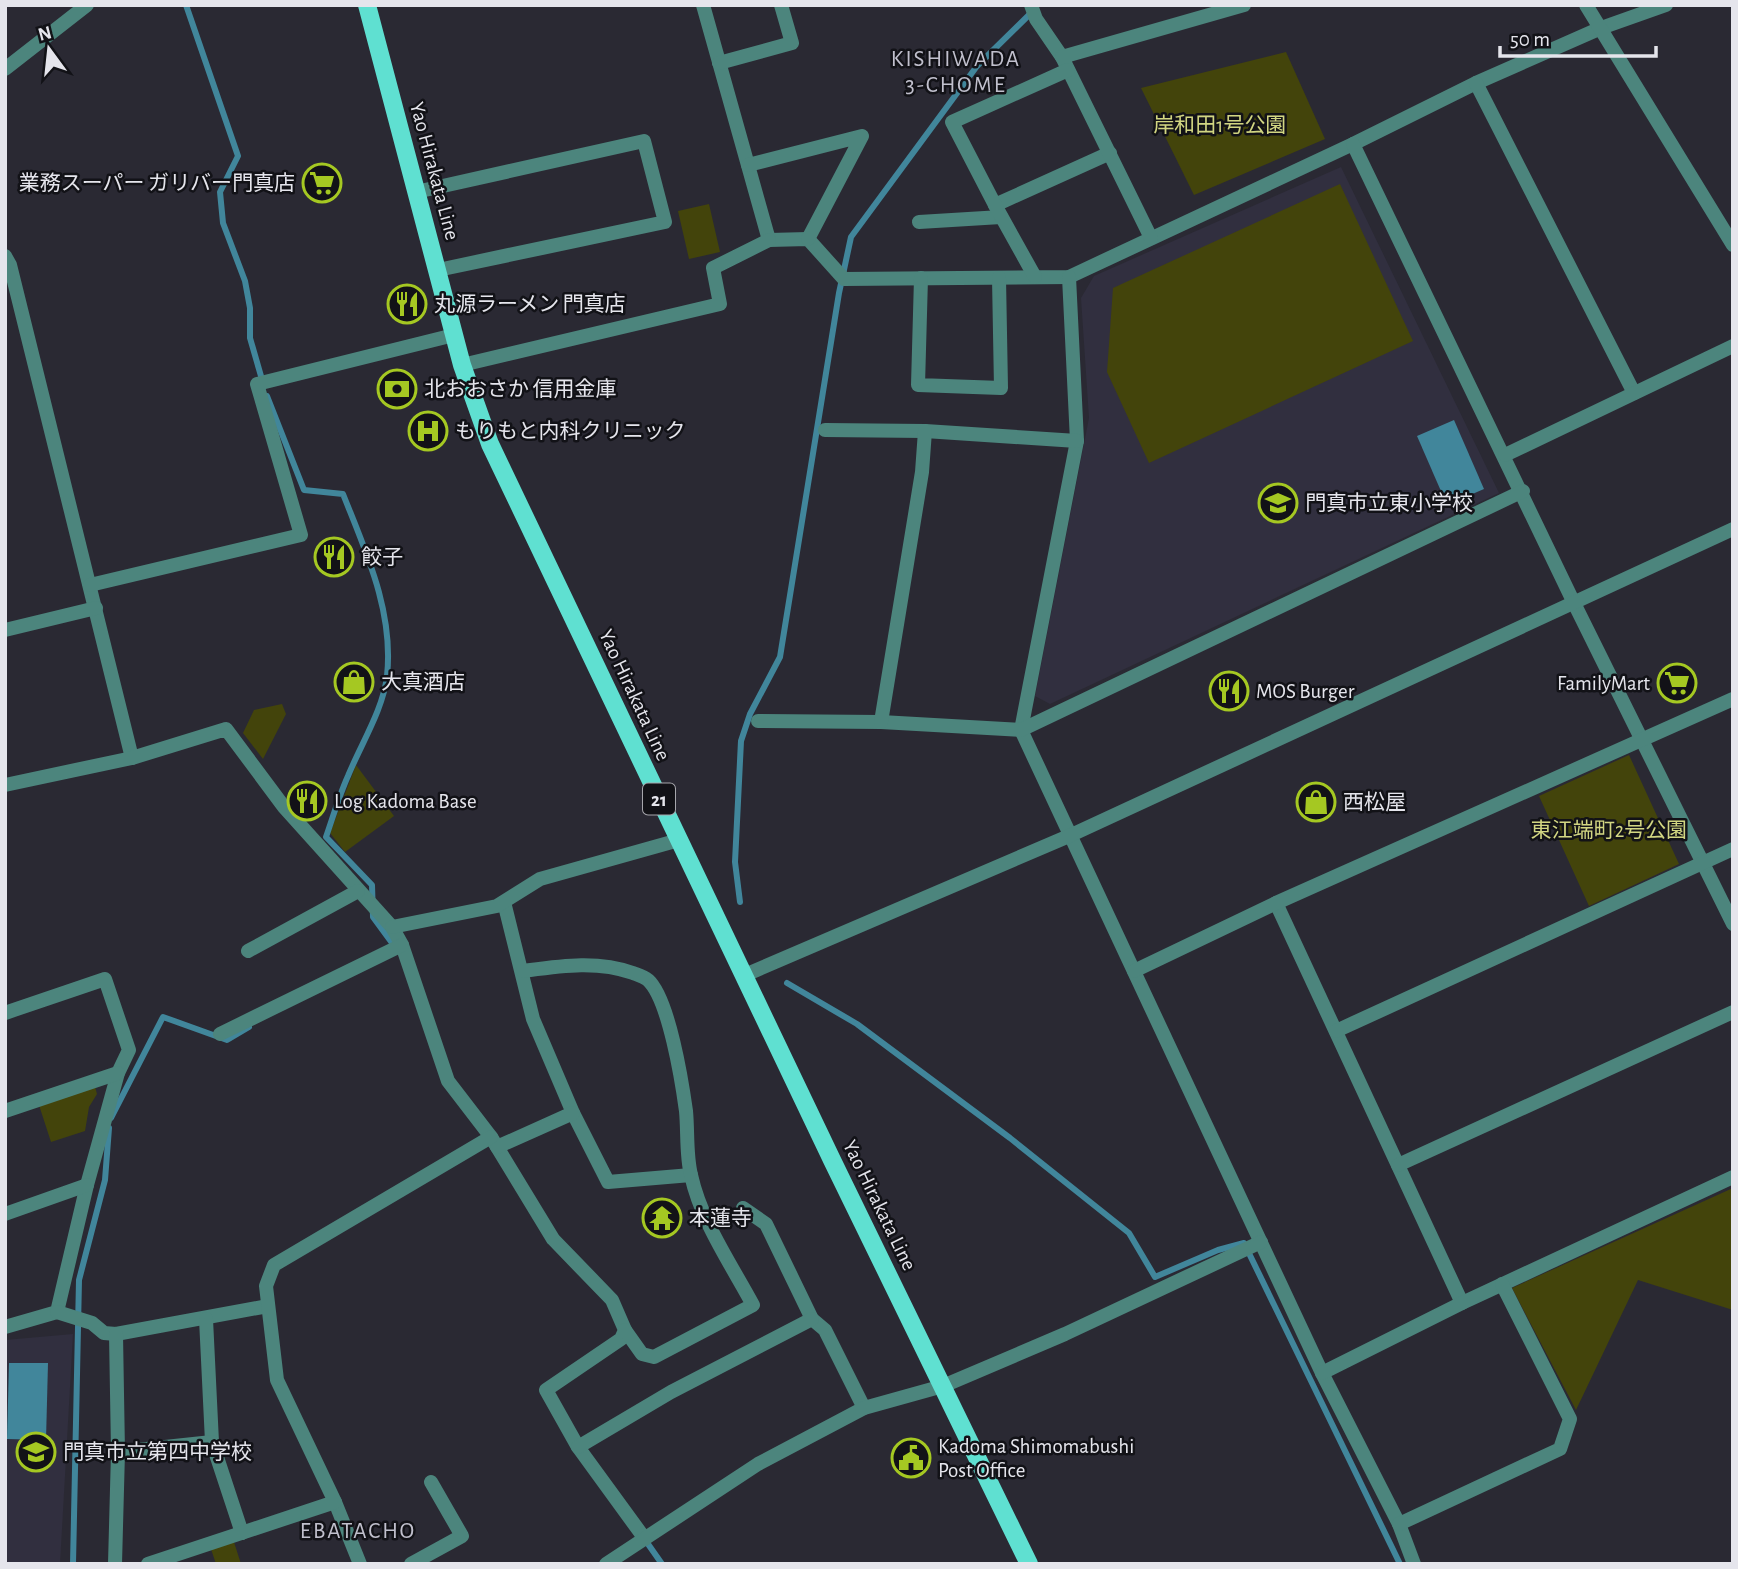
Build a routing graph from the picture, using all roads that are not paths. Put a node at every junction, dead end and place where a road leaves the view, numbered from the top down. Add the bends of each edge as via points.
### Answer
1 (86, 5) edge
2 (367, 5) edge
3 (703, 5) edge
4 (781, 5) edge
5 (1031, 5) edge
6 (1244, 5) edge
7 (1586, 5) edge
8 (1665, 5) edge
9 (1601, 28) junction
10 (719, 63) junction
11 (1065, 64) junction
12 (5, 68) edge
13 (1476, 83) junction
14 (1353, 144) junction
15 (1110, 153) junction
16 (748, 165) junction
17 (416, 192) junction
18 (998, 211) junction
19 (919, 222) dead end
20 (1151, 238) junction
21 (808, 239) junction
22 (769, 240) junction
23 (1733, 244) edge
24 (5, 256) edge
25 (438, 271) junction
26 (1035, 277) junction
27 (1069, 277) junction
28 (921, 278) junction
29 (999, 278) junction
30 (454, 335) junction
31 (1733, 346) edge
32 (462, 365) junction
33 (1633, 393) junction
34 (825, 430) dead end
35 (926, 431) junction
36 (1077, 442) junction
37 (1505, 455) junction
38 (1522, 491) junction
39 (1733, 529) edge
40 (90, 584) junction
41 (1573, 601) junction
42 (96, 608) junction
43 (5, 630) edge
44 (1733, 699) edge
45 (758, 721) dead end
46 (881, 722) junction
47 (1021, 730) junction
48 (1643, 740) junction
49 (132, 758) junction
50 (5, 785) edge
51 (1069, 836) junction
52 (679, 840) junction
53 (1733, 849) edge
54 (1703, 863) junction
55 (358, 891) junction
56 (504, 902) junction
57 (1276, 903) junction
58 (1733, 924) edge
59 (392, 927) junction
60 (402, 945) junction
61 (248, 951) dead end
62 (523, 971) junction
63 (1134, 971) junction
64 (745, 975) junction
65 (1733, 1012) edge
66 (5, 1013) edge
67 (1336, 1031) junction
68 (220, 1034) dead end
69 (117, 1073) junction
70 (5, 1111) edge
71 (573, 1113) junction
72 (494, 1142) junction
73 (1398, 1166) junction
74 (691, 1175) junction
75 (1733, 1177) edge
76 (87, 1185) junction
77 (743, 1208) dead end
78 (5, 1214) edge
79 (1261, 1242) junction
80 (1502, 1284) junction
81 (1462, 1303) junction
82 (268, 1307) junction
83 (61, 1313) junction
84 (206, 1319) junction
85 (812, 1319) junction
86 (5, 1328) edge
87 (625, 1330) junction
88 (116, 1334) junction
89 (1322, 1373) junction
90 (943, 1386) junction
91 (864, 1408) junction
92 (212, 1442) junction
93 (578, 1447) junction
94 (118, 1452) junction
95 (431, 1482) dead end
96 (335, 1502) junction
97 (1399, 1524) junction
98 (242, 1533) junction
99 (645, 1539) junction
100 (115, 1564) edge
101 (148, 1564) edge
102 (360, 1564) edge
103 (411, 1564) edge
104 (606, 1564) edge
105 (1029, 1564) edge
106 (1414, 1564) edge

1 - 12 street
2 - 17 main road, Yao Hirakata Line / 21
3 - 10 street
4 - 10 street via 792,43
5 - 11 street
6 - 11 street
7 - 9 street
8 - 9 street
9 - 13 street
9 - 23 street
10 - 16 street
11 - 15 street
11 - 18 street via 952,122
13 - 14 street
13 - 33 street
14 - 20 street
14 - 37 street
15 - 18 street
15 - 20 street
16 - 21 street via 862,136
16 - 22 street
17 - 25 main road, Yao Hirakata Line / 21
17 - 25 street via 645,141 665,222
18 - 19 street
18 - 26 street
20 - 27 street
21 - 22 street
21 - 28 street via 844,279
22 - 32 street via 713,268 720,304
24 - 40 street
25 - 30 main road, Yao Hirakata Line / 21
26 - 27 street
26 - 29 street
27 - 36 street
28 - 29 street
28 - 29 street via 918,385 1001,388
30 - 32 main road, Yao Hirakata Line / 21
30 - 40 street via 257,384 301,535
31 - 33 street
32 - 52 main road, Yao Hirakata Line / 21 via 490,444
33 - 37 street
34 - 35 street
35 - 36 street
35 - 46 street
36 - 47 street
37 - 38 street
38 - 41 street
38 - 47 street
39 - 41 street
40 - 42 street
41 - 48 street
41 - 51 street
42 - 43 street
42 - 49 street
44 - 48 street
45 - 46 street
46 - 47 street
47 - 51 street
48 - 54 street
48 - 57 street
49 - 50 street
49 - 55 street via 226,729 284,807
51 - 63 street
51 - 64 street
52 - 56 street via 541,879
52 - 64 main road, Yao Hirakata Line / 21
53 - 54 street
54 - 58 street
54 - 67 street
55 - 59 street
55 - 61 street
56 - 59 street
56 - 62 street
57 - 63 street
57 - 67 street
59 - 60 street
60 - 68 street
60 - 72 street via 448,1080
62 - 71 street via 533,1019
62 - 74 street via 599,965 647,979 660,997 676,1054
63 - 79 street
64 - 90 main road, Yao Hirakata Line / 21
65 - 73 street
66 - 69 street via 105,979 129,1050
67 - 73 street
69 - 70 street
69 - 76 street
71 - 72 street
71 - 74 street via 608,1182
72 - 82 street via 274,1265 266,1286
72 - 87 street via 553,1239 612,1300
73 - 81 street
74 - 87 street via 705,1216 753,1305 654,1357 642,1354
75 - 80 street
76 - 78 street
76 - 83 street
77 - 85 street via 765,1224
79 - 89 street
79 - 90 street
80 - 81 street
80 - 97 street via 1570,1419 1560,1449
81 - 89 street
82 - 84 street
82 - 96 street via 277,1380
83 - 86 street
83 - 88 street
84 - 88 street
84 - 92 street
85 - 91 street via 825,1330
85 - 93 street via 671,1392
87 - 93 street via 621,1339 546,1390
88 - 94 street
89 - 97 street
90 - 91 street
90 - 105 main road, Yao Hirakata Line / 21
91 - 99 street via 758,1464
92 - 94 street
92 - 98 street
93 - 99 street
94 - 100 street
95 - 103 street via 462,1536
96 - 98 street
96 - 102 street
97 - 106 street
98 - 101 street
99 - 104 street

